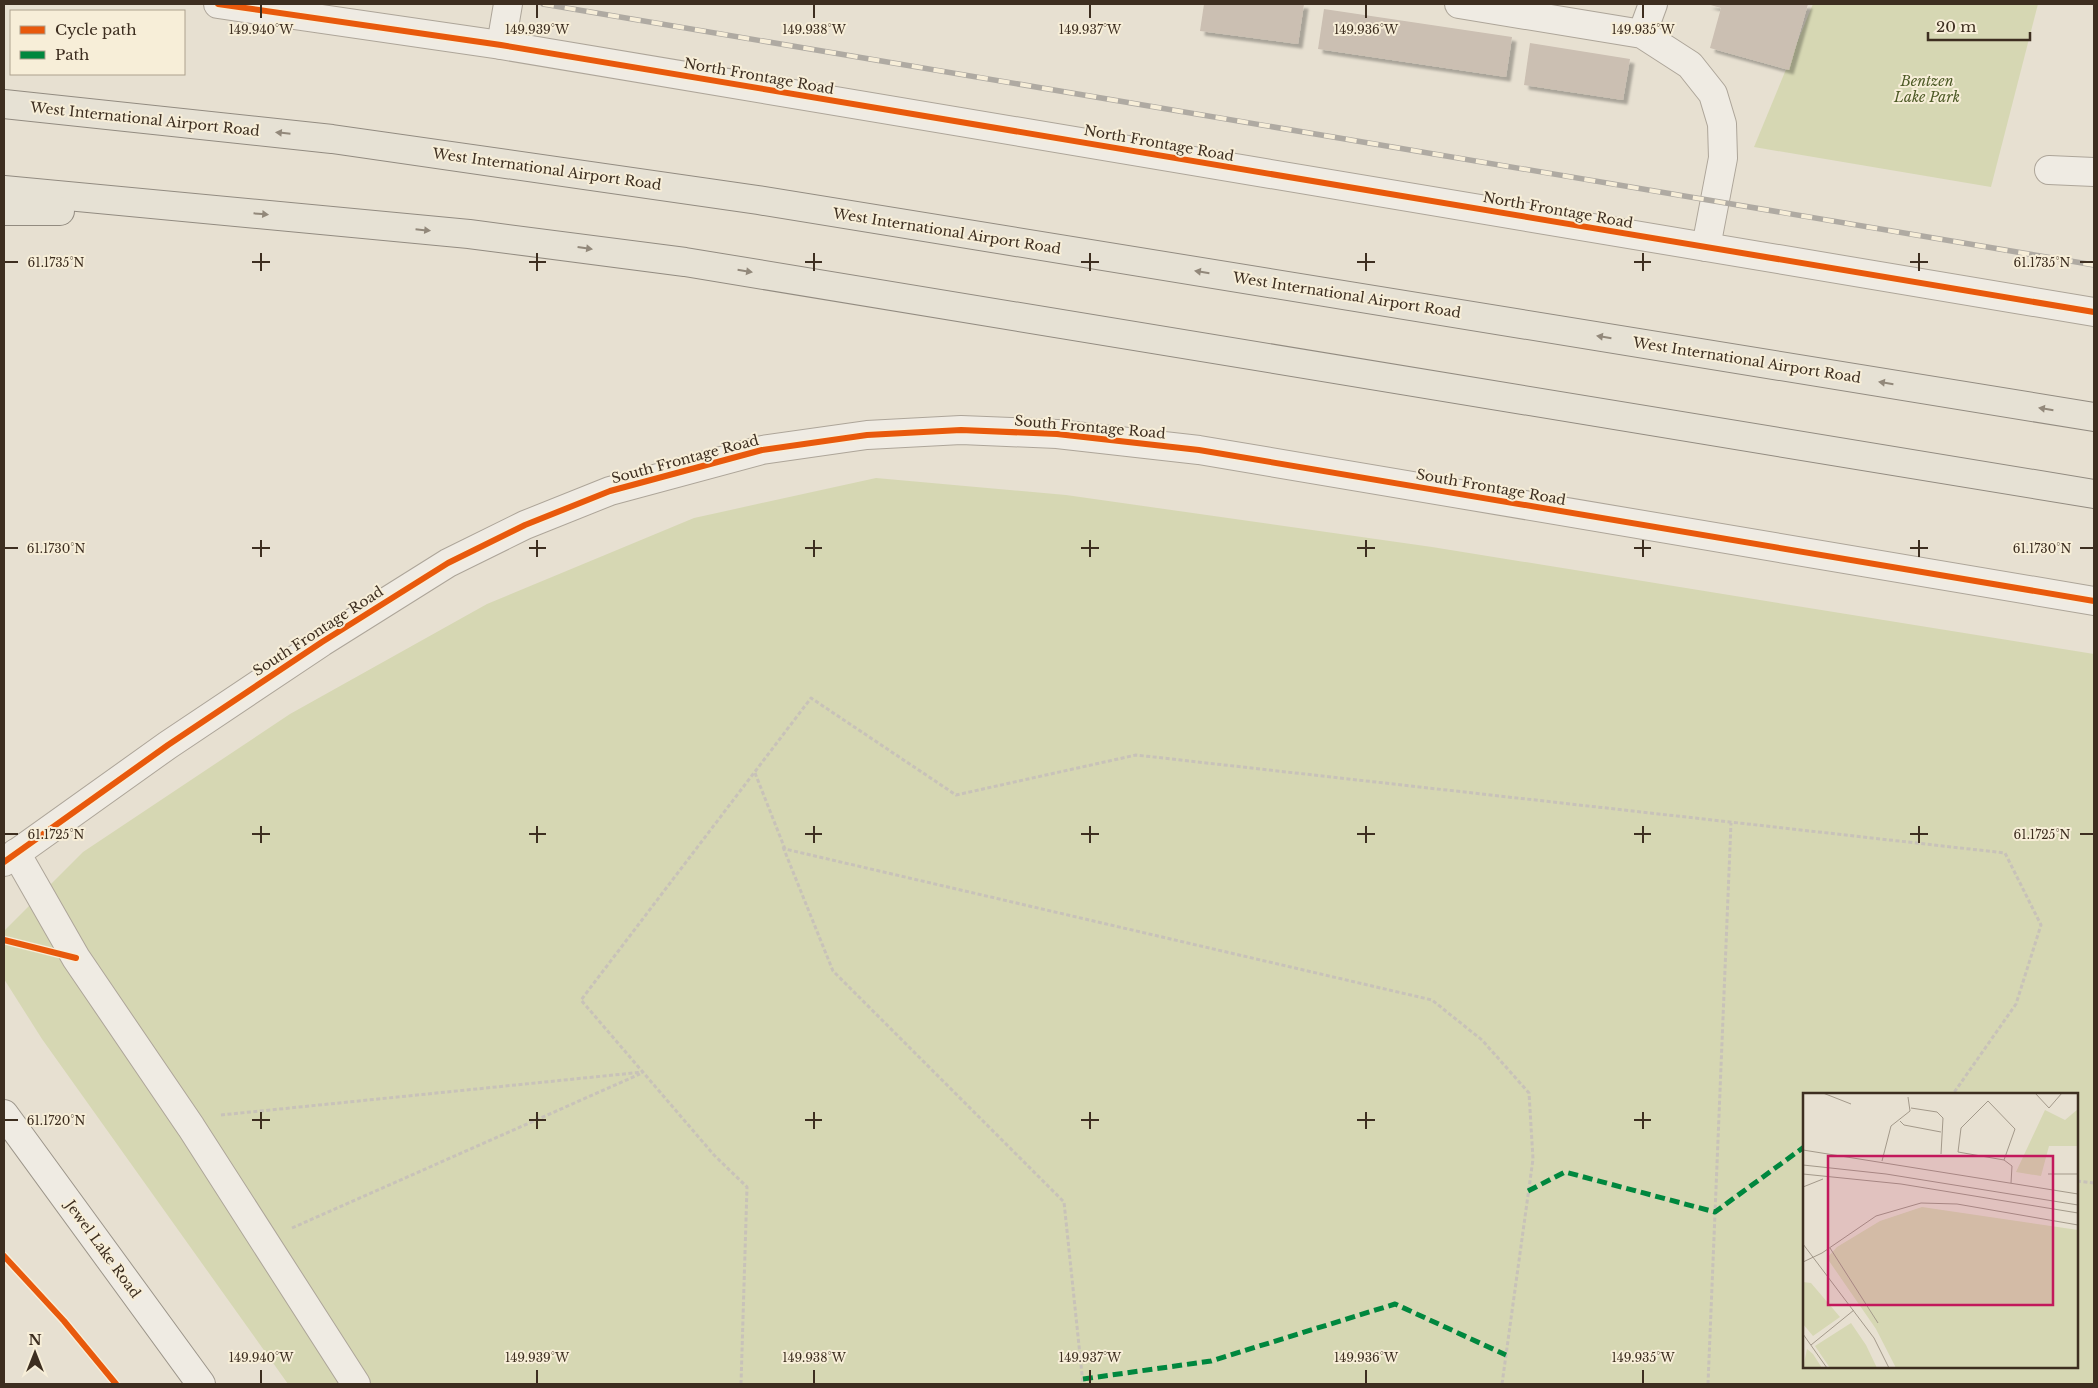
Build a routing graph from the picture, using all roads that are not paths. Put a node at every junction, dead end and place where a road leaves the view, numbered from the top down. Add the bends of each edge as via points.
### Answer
1 (218, 4) edge
2 (508, 4) edge
3 (1459, 4) edge
4 (1653, 4) edge
5 (1642, 34) junction
6 (501, 45) junction
7 (4, 104) edge
8 (2049, 170) dead end
9 (2094, 172) edge
10 (4, 190) edge
11 (4, 211) edge
12 (227, 211) junction
13 (1706, 247) junction
14 (2094, 312) edge
15 (2094, 417) edge
16 (2094, 494) edge
17 (2094, 601) edge
18 (10, 857) edge
19 (4, 1114) edge
20 (201, 1384) edge
21 (356, 1384) edge

1 - 6 street, North Frontage Road
2 - 6 street
3 - 5 street
4 - 5 street
5 - 13 street via 1690,65 1713,94 1722,124 1723,158
6 - 13 street, North Frontage Road
15 -> 7 main road, West International Airport Road via 748,198 332,139
8 - 9 street
10 - 12 main road
11 - 12 main road
12 -> 16 main road via 478,235 685,262
13 - 14 street, North Frontage Road
17 - 18 street, South Frontage Road via 1199,450 1038,433 961,430 867,435 762,450 610,491 525,525 457,559 306,653 168,745
18 - 21 street via 191,1127
19 - 20 street, Jewel Lake Road

